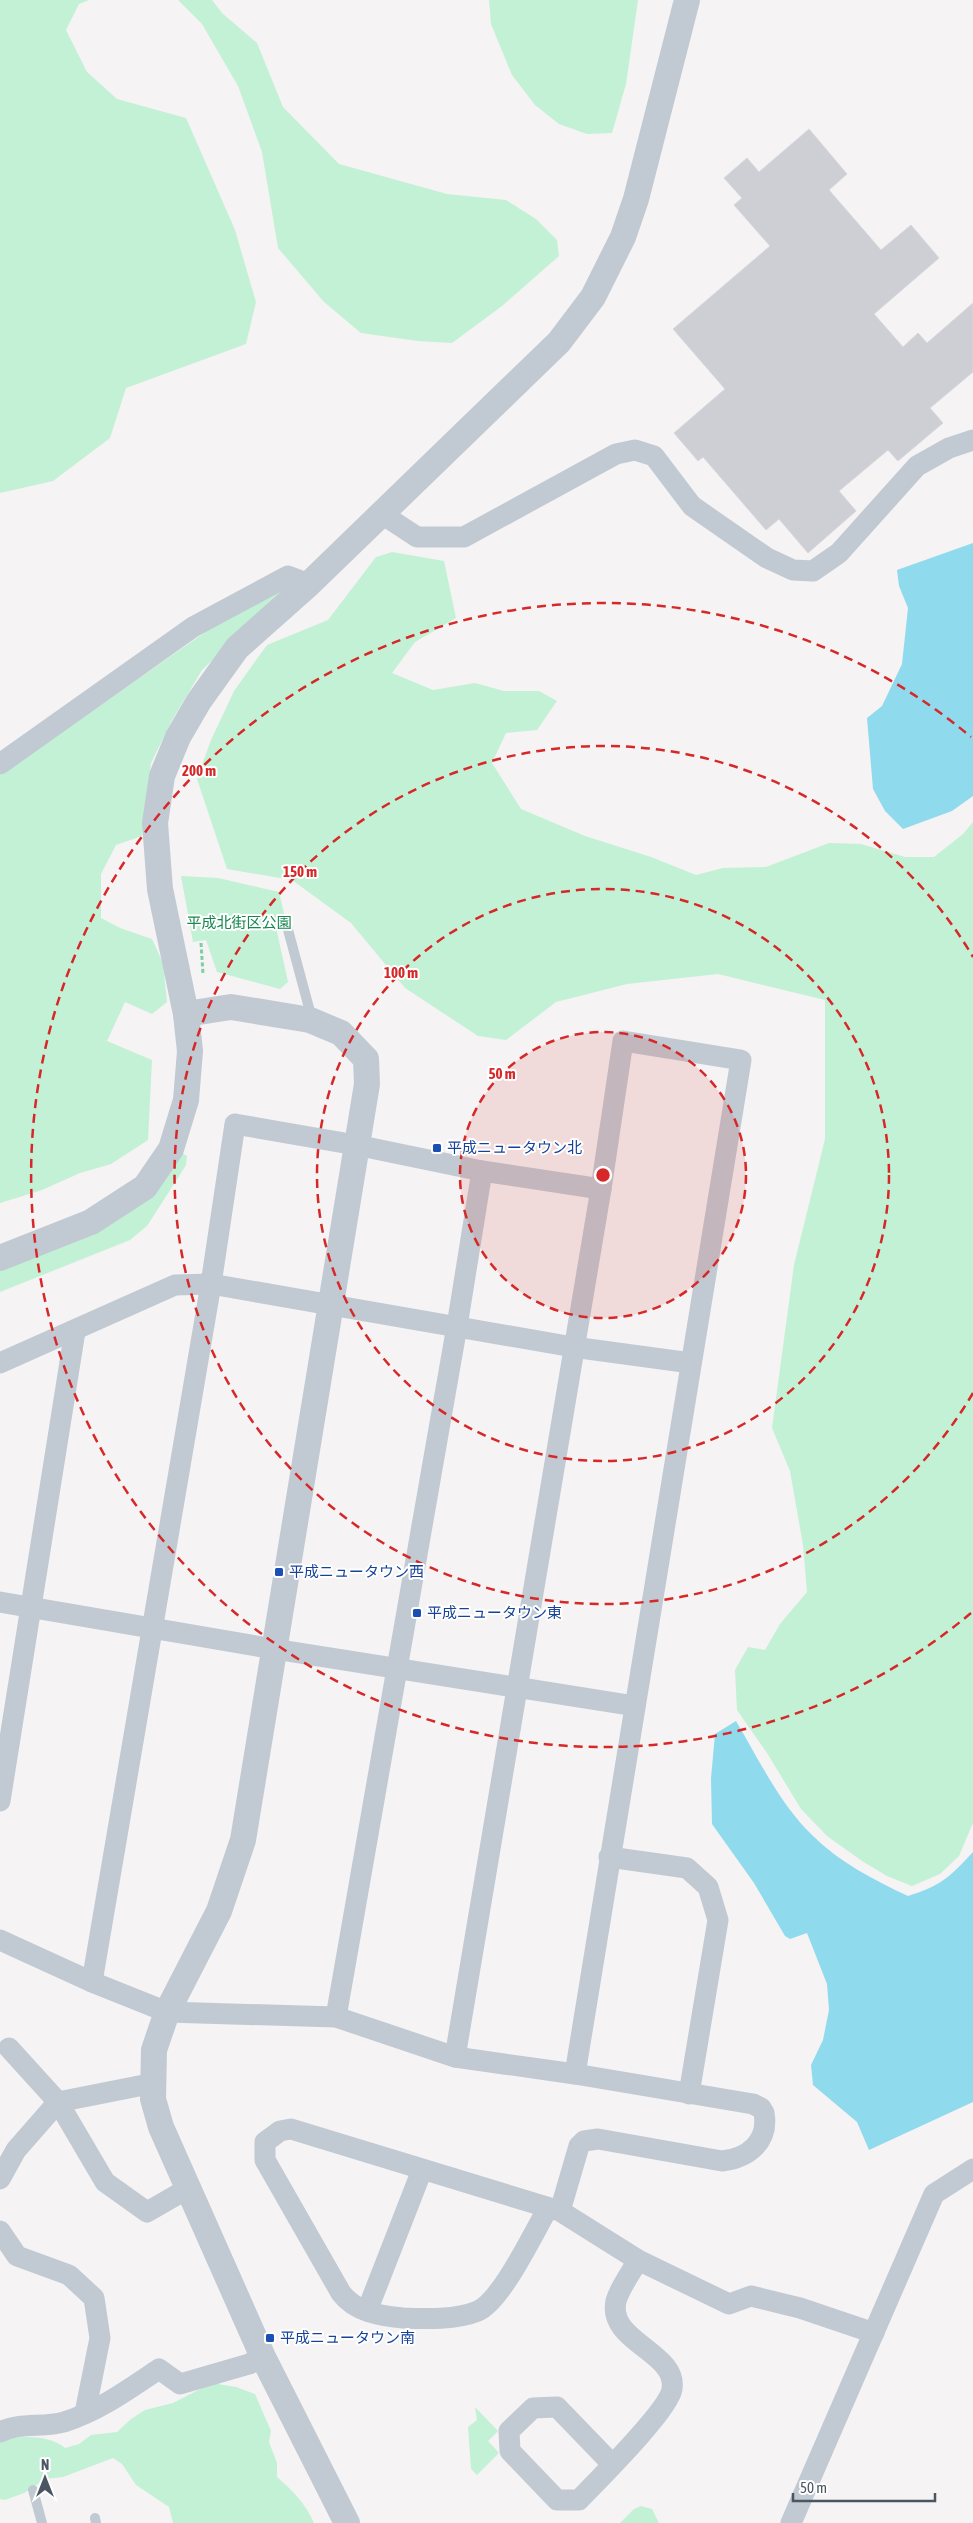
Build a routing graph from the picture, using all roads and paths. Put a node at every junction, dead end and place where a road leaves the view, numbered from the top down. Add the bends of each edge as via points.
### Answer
1 (688, 0) edge
2 (973, 440) edge
3 (382, 514) junction
4 (309, 584) junction
5 (0, 764) edge
6 (287, 926) dead end
7 (201, 943) dead end
8 (203, 974) dead end
9 (186, 1014) junction
10 (312, 1021) junction
11 (356, 1145) junction
12 (482, 1171) junction
13 (601, 1189) junction
14 (0, 1258) edge
15 (211, 1284) junction
16 (329, 1305) junction
17 (458, 1326) junction
18 (75, 1331) junction
19 (573, 1347) junction
20 (0, 1363) edge
21 (691, 1364) junction
22 (0, 1602) edge
23 (32, 1608) junction
24 (152, 1627) junction
25 (274, 1649) junction
26 (396, 1667) junction
27 (516, 1687) junction
28 (635, 1706) junction
29 (0, 1801) edge
30 (609, 1857) junction
31 (0, 1940) edge
32 (92, 1982) junction
33 (167, 2012) junction
34 (336, 2017) junction
35 (9, 2048) dead end
36 (455, 2057) junction
37 (575, 2074) junction
38 (154, 2083) junction
39 (689, 2094) junction
40 (58, 2102) junction
41 (973, 2169) edge
42 (422, 2170) junction
43 (0, 2180) edge
44 (187, 2189) junction
45 (554, 2209) junction
46 (0, 2231) edge
47 (638, 2260) junction
48 (367, 2311) junction
49 (874, 2333) junction
50 (263, 2356) junction
51 (85, 2413) junction
52 (0, 2432) edge
53 (613, 2465) junction
54 (33, 2490) dead end
55 (42, 2523) edge
56 (347, 2523) edge
57 (791, 2523) edge

1 - 3 street via 636,199 624,236 593,297 559,342
2 - 3 street via 949,448 917,466 839,553 813,571 793,570 768,558 692,506 654,456 635,450 616,454 464,537 417,537
3 - 4 street
4 - 5 street via 288,576 193,627
4 - 9 street via 238,648 198,701 162,776 156,823 160,890
6 - 10 lane
7 - 8 path
9 - 10 street via 231,1007
9 - 14 street via 190,1051 186,1100 171,1149 145,1187 91,1222
10 - 11 street via 341,1033 366,1059 367,1084
11 - 12 street
11 - 15 street via 235,1124
11 - 16 street
12 - 13 street
12 - 17 street
13 - 19 street
13 - 21 street via 623,1042 741,1060
15 - 16 street
15 - 18 street via 175,1285
15 - 24 street
16 - 17 street
16 - 25 street
17 - 19 street
17 - 26 street
18 - 20 street
18 - 23 street
19 - 21 street
19 - 27 street
21 - 28 street
22 - 23 street
23 - 24 street
23 - 29 street
24 - 25 street
24 - 32 street
25 - 26 street
25 - 33 street via 243,1840 218,1911
26 - 27 street
26 - 34 street
27 - 28 street
27 - 36 street
28 - 30 street
30 - 37 street
30 - 39 street via 687,1868 708,1887 718,1920
31 - 32 street
32 - 33 street
33 - 34 street
33 - 38 street via 154,2050
34 - 36 street
35 - 40 street
36 - 37 street
37 - 39 street
38 - 40 street
38 - 44 street via 153,2099
39 - 45 street via 761,2108 765,2119 758,2145 743,2156 722,2161 590,2139 579,2146
40 - 43 street via 16,2150
40 - 44 street via 105,2182 147,2212
41 - 49 street via 934,2194
42 - 45 street
42 - 48 street
42 - 48 street via 291,2129 280,2131 265,2142 266,2160 341,2293 351,2304
44 - 50 street
45 - 47 street
45 - 48 street via 500,2292 480,2310 422,2319 382,2316
46 - 51 street via 18,2256 69,2275 94,2298 100,2338
47 - 49 street via 729,2304 751,2296 800,2308
47 - 53 street via 617,2299 617,2318 625,2331 670,2370 673,2388 667,2403
49 - 57 street
50 - 51 street via 249,2364 180,2384 159,2369 113,2401
50 - 56 street
51 - 52 street via 63,2422 9,2427
53 - 53 street via 579,2500 557,2500 510,2451 509,2431 533,2408 557,2407
54 - 55 lane

